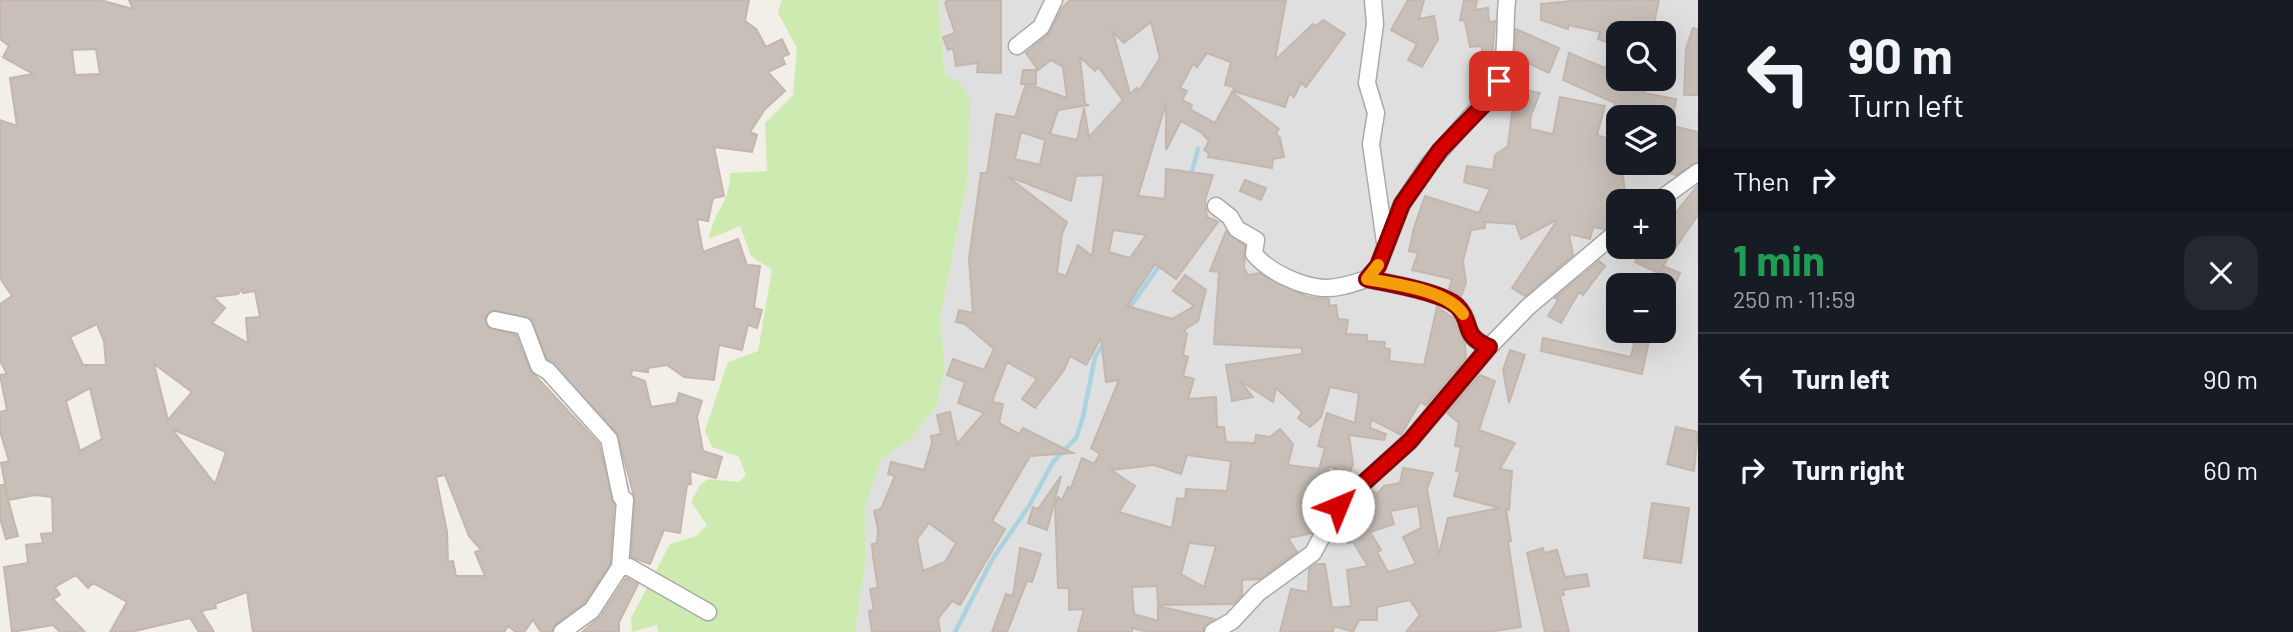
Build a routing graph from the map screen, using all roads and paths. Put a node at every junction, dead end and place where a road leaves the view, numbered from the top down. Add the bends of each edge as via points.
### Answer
1 (1054, 0) edge
2 (1373, 0) edge
3 (1507, 0) edge
4 (1017, 46) dead end
5 (1698, 172) edge
6 (1674, 189) edge
7 (1216, 206) dead end
8 (1606, 241) edge
9 (1386, 245) junction
10 (1367, 279) junction
11 (495, 320) dead end
12 (1489, 347) junction
13 (620, 567) junction
14 (708, 612) dead end
15 (1232, 626) edge
16 (562, 632) edge
17 (1213, 632) edge

1 - 4 street via 1041,27
2 - 9 street via 1375,24 1367,83 1376,113 1371,144
3 - 9 street via 1502,71 1494,94 1429,164 1402,204
5 - 6 street
7 - 10 street via 1237,229 1256,240 1254,254 1278,273 1324,288
8 - 12 street
9 - 10 street
10 - 12 street via 1409,286 1450,301 1463,313 1468,334
11 - 13 street via 524,326 539,366 609,439 625,500
12 - 15 street via 1410,441 1338,506 1313,553 1258,593
13 - 14 street via 629,567
13 - 16 street via 592,610
15 - 17 street

